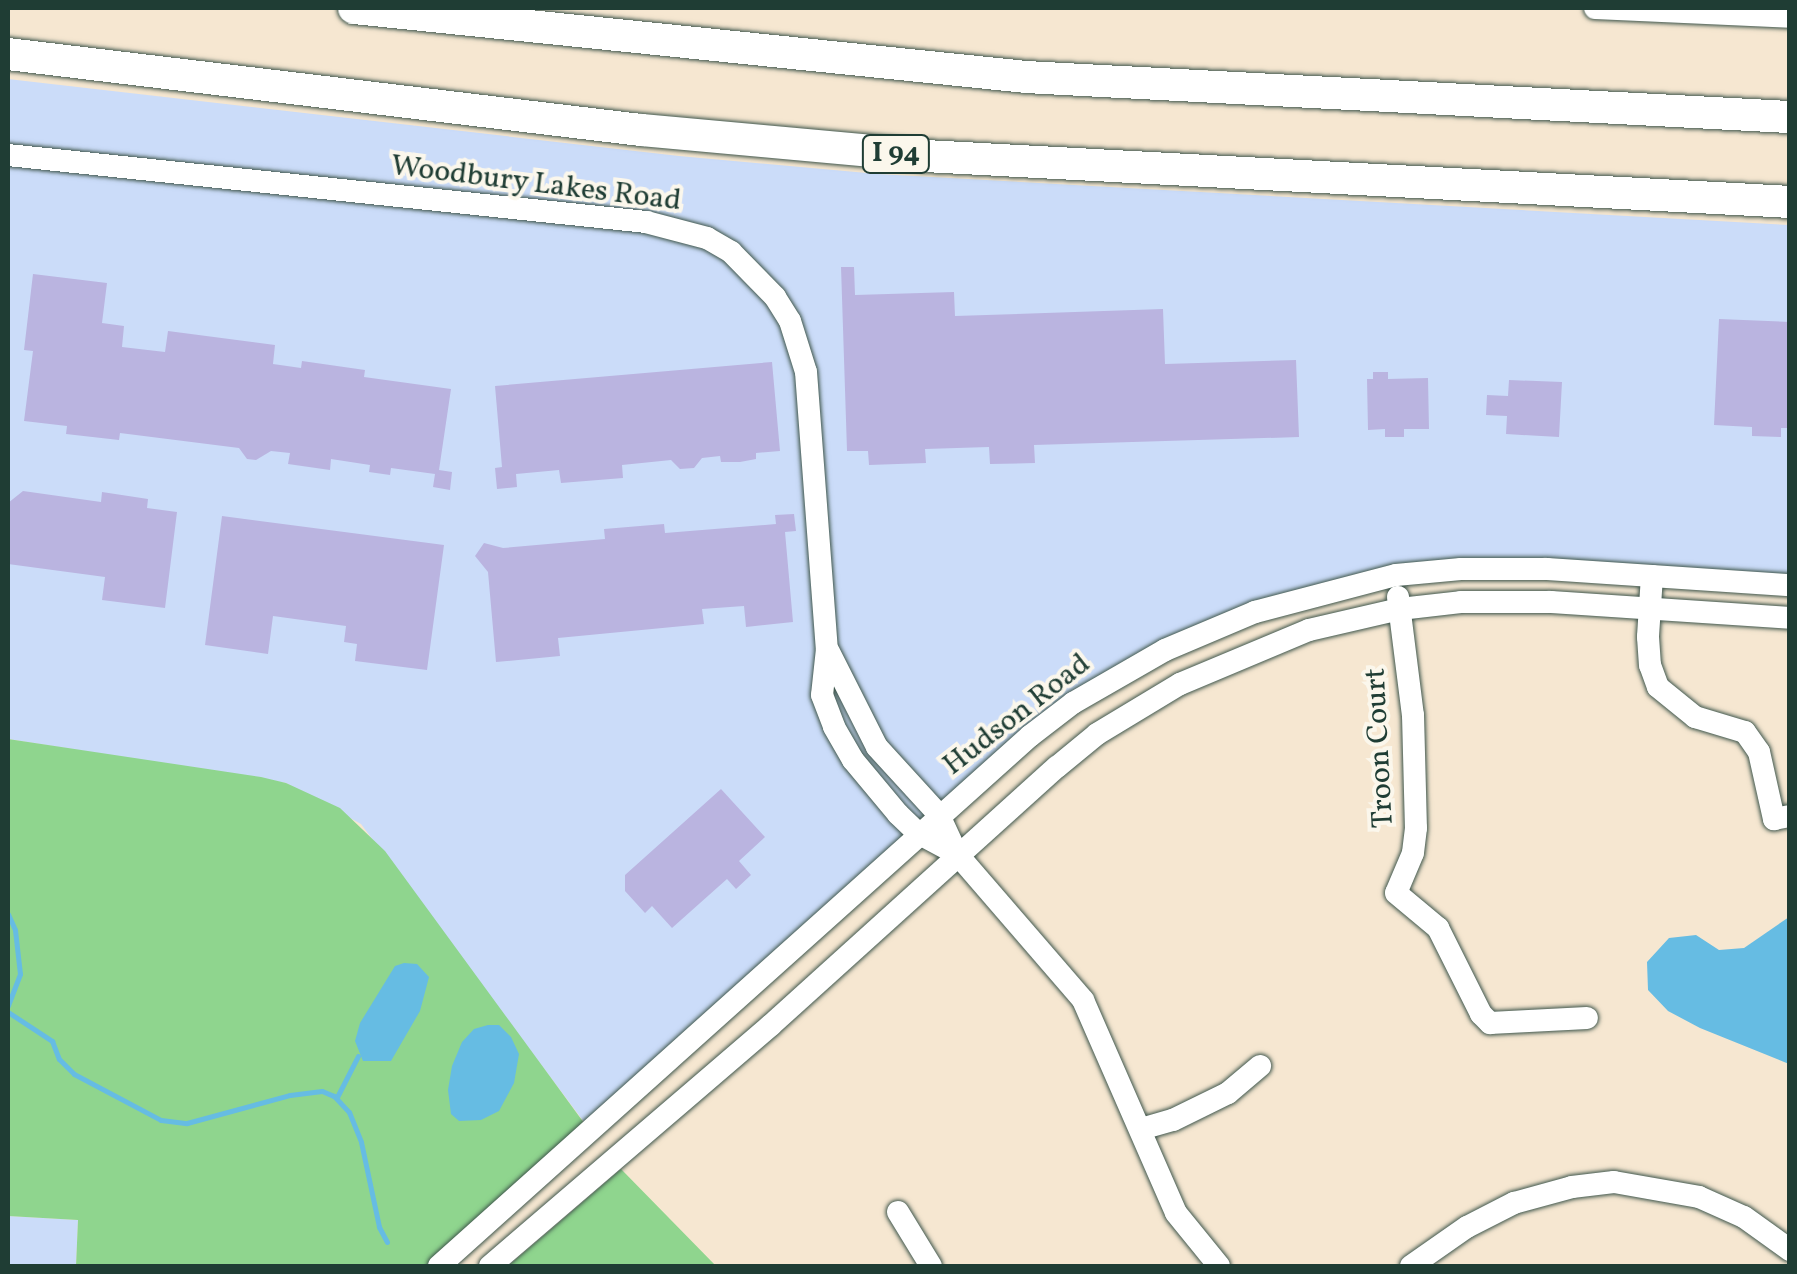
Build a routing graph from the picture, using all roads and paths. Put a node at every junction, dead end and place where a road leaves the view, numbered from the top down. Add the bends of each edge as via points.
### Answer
1 (354, 8) edge
2 (1596, 8) edge
3 (1790, 17) edge
4 (8, 54) edge
5 (1790, 117) edge
6 (8, 155) edge
7 (1790, 202) edge
8 (1396, 575) junction
9 (1652, 576) junction
10 (1790, 585) edge
11 (1400, 609) junction
12 (1650, 609) junction
13 (1790, 618) edge
14 (827, 649) junction
15 (939, 815) junction
16 (1790, 816) edge
17 (918, 833) junction
18 (957, 854) junction
19 (1588, 1018) dead end
20 (1260, 1066) dead end
21 (1141, 1129) junction
22 (898, 1212) dead end
23 (1790, 1250) edge
24 (439, 1266) edge
25 (490, 1266) edge
26 (931, 1266) edge
27 (1220, 1266) edge
28 (1411, 1266) edge

1 - 5 highway via 1026,78
2 - 3 street
4 - 7 highway, I 94 via 641,130 925,156
6 - 14 street, Woodbury Lakes Road via 646,222 707,238 731,252 774,297 801,350 813,429
8 - 9 street, Hudson Road via 1509,568
8 - 11 street, Troon Court
8 - 15 street, Hudson Road via 1255,612 1165,650 1073,703
9 - 10 street, Hudson Road
9 - 12 street
11 - 12 street via 1510,600
11 - 18 street via 1280,640 1180,684 1097,734
11 - 19 street, Troon Court via 1413,716 1416,828 1396,893 1438,928 1490,1022
12 - 13 street
12 - 16 street via 1650,666 1658,687 1695,717 1744,732 1758,752 1774,819
14 - 15 street via 877,747
14 - 17 street, Woodbury Lakes Road via 822,695 834,727 853,760
15 - 17 street, Hudson Road
15 - 18 street
17 - 18 street, Woodbury Lakes Road
17 - 24 street, Hudson Road
18 - 21 street via 1083,1000
18 - 25 street via 771,1025
20 - 21 street via 1228,1093
21 - 27 street via 1176,1213
22 - 26 street
23 - 28 street via 1744,1216 1699,1197 1614,1182 1514,1202

